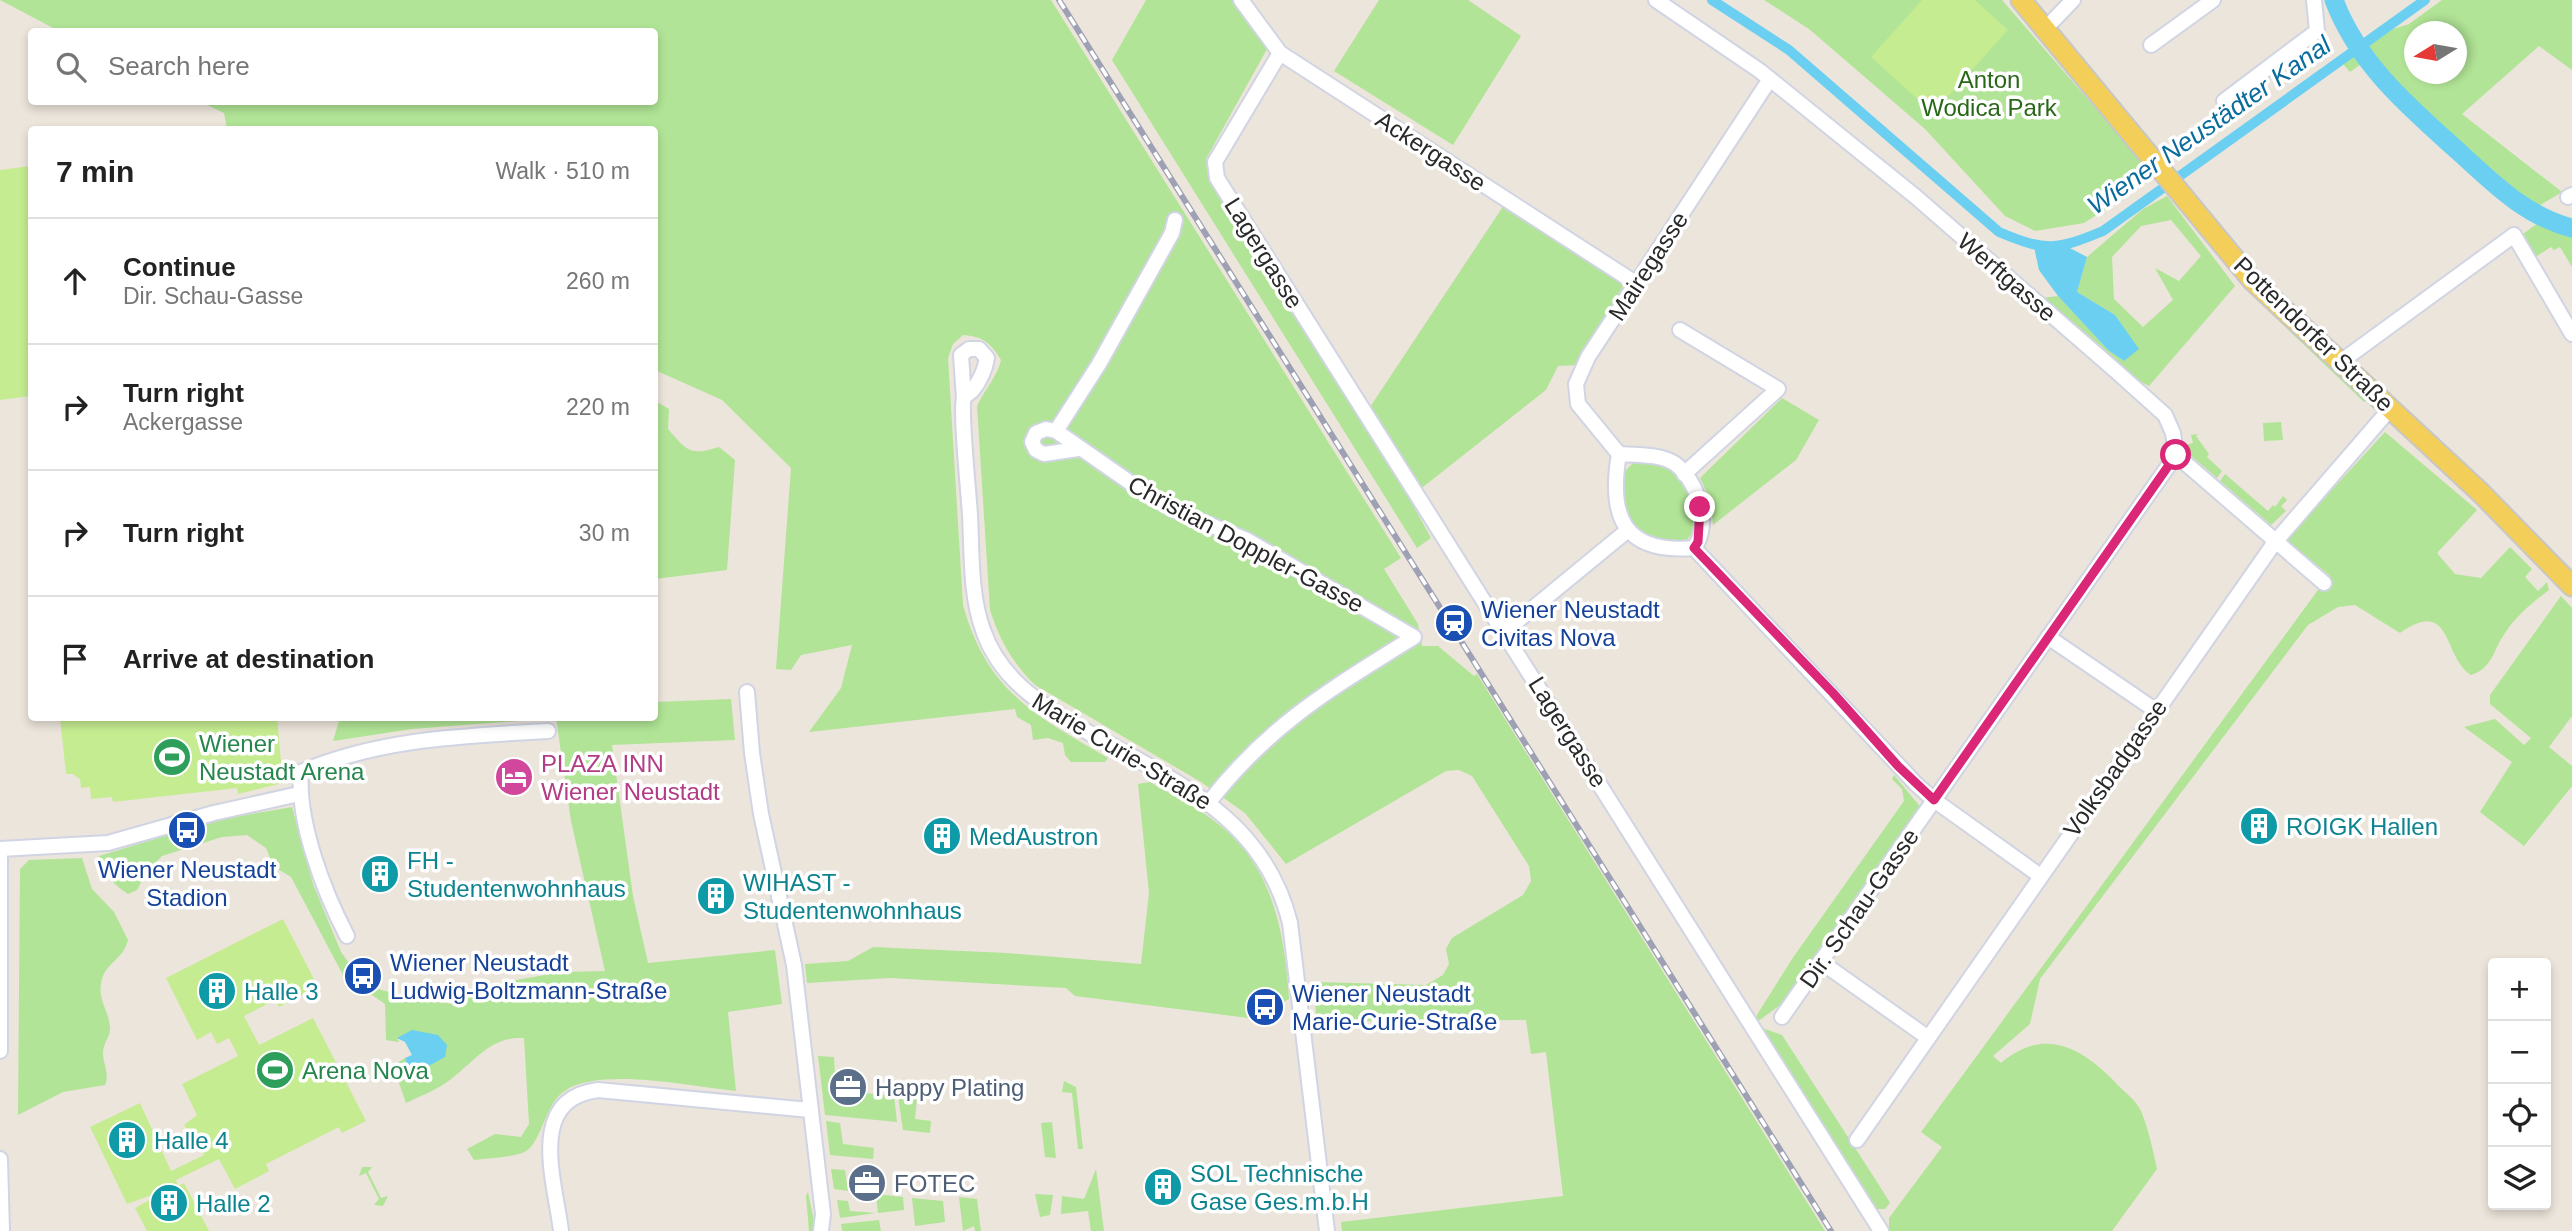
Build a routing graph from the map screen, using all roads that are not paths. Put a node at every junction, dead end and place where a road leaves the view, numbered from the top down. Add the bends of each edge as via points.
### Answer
1 (1241, 0) edge
2 (1656, 0) edge
3 (2021, 0) edge
4 (2073, 0) edge
5 (2213, 0) edge
6 (2314, 0) edge
7 (2046, 27) junction
8 (2151, 45) dead end
9 (1280, 53) junction
10 (1770, 79) junction
11 (2224, 101) dead end
12 (1175, 220) dead end
13 (1637, 284) junction
14 (1680, 330) dead end
15 (2572, 334) edge
16 (2339, 363) junction
17 (964, 399) dead end
18 (2390, 409) junction
19 (1056, 431) junction
20 (1078, 449) junction
21 (1619, 454) junction
22 (2176, 455) junction
23 (1684, 474) junction
24 (1628, 530) junction
25 (2275, 542) junction
26 (1694, 548) junction
27 (2324, 583) dead end
28 (2572, 586) edge
29 (1504, 632) junction
30 (2048, 637) junction
31 (747, 692) dead end
32 (2155, 710) junction
33 (548, 731) dead end
34 (299, 794) junction
35 (1934, 800) junction
36 (1209, 802) junction
37 (0, 849) edge
38 (0, 856) edge
39 (2039, 875) junction
40 (347, 936) dead end
41 (1821, 962) junction
42 (1782, 1017) dead end
43 (1927, 1037) junction
44 (0, 1051) edge
45 (810, 1111) junction
46 (1857, 1140) dead end
47 (0, 1159) edge
48 (823, 1214) junction
49 (2, 1231) edge
50 (561, 1231) edge
51 (821, 1231) edge
52 (830, 1231) edge
53 (1327, 1231) edge
54 (1881, 1231) edge

1 - 9 street, Ackergasse
2 - 10 street, Werftgasse
3 - 7 main road, Pottendorfer Straße
4 - 7 street
5 - 8 street
6 - 11 street via 2317,31
7 - 16 main road, Pottendorfer Straße via 2252,280
9 - 13 street, Ackergasse
9 - 29 street, Lagergasse via 1215,162 1217,178
10 - 13 street, Mairegasse
10 - 22 street, Werftgasse via 1916,197 2156,407 2170,425
12 - 19 street via 1100,364
13 - 21 street, Mairegasse via 1588,357 1576,384 1578,404
14 - 23 street via 1778,389
15 - 16 street via 2514,235
16 - 18 main road, Pottendorfer Straße
17 - 36 street, Marie Curie-Straße via 975,602 996,658 1035,701
18 - 25 street, Volksbadgasse
18 - 28 main road, Pottendorfer Straße
19 - 20 street, Christian Doppler-Gasse
19 - 20 street via 1036,433 1032,442 1036,450 1044,454
20 - 36 street, Christian Doppler-Gasse via 1174,510 1247,540 1414,637 1311,701 1272,732 1238,764
21 - 23 street via 1662,458
21 - 24 street via 1615,502
22 - 25 street
22 - 30 street, Dir. Schau-Gasse
23 - 26 street via 1700,507
24 - 26 street via 1646,545 1669,550
24 - 29 street
25 - 27 street
25 - 32 street, Volksbadgasse
26 - 35 street
29 - 54 street, Lagergasse
30 - 32 street
30 - 35 street, Dir. Schau-Gasse
31 - 45 street via 761,814 796,983
32 - 39 street, Volksbadgasse
33 - 34 street via 421,738 301,772
34 - 37 street via 108,843
34 - 40 street via 326,889
35 - 39 street
35 - 41 street, Dir. Schau-Gasse
36 - 53 street, Marie Curie-Straße via 1261,853 1277,881 1290,923
38 - 44 street
39 - 43 street, Volksbadgasse
41 - 42 street, Dir. Schau-Gasse
41 - 43 street
43 - 46 street, Volksbadgasse
45 - 48 street
45 - 50 street via 582,1092 554,1115 549,1136
47 - 49 street
48 - 51 street
48 - 52 street

